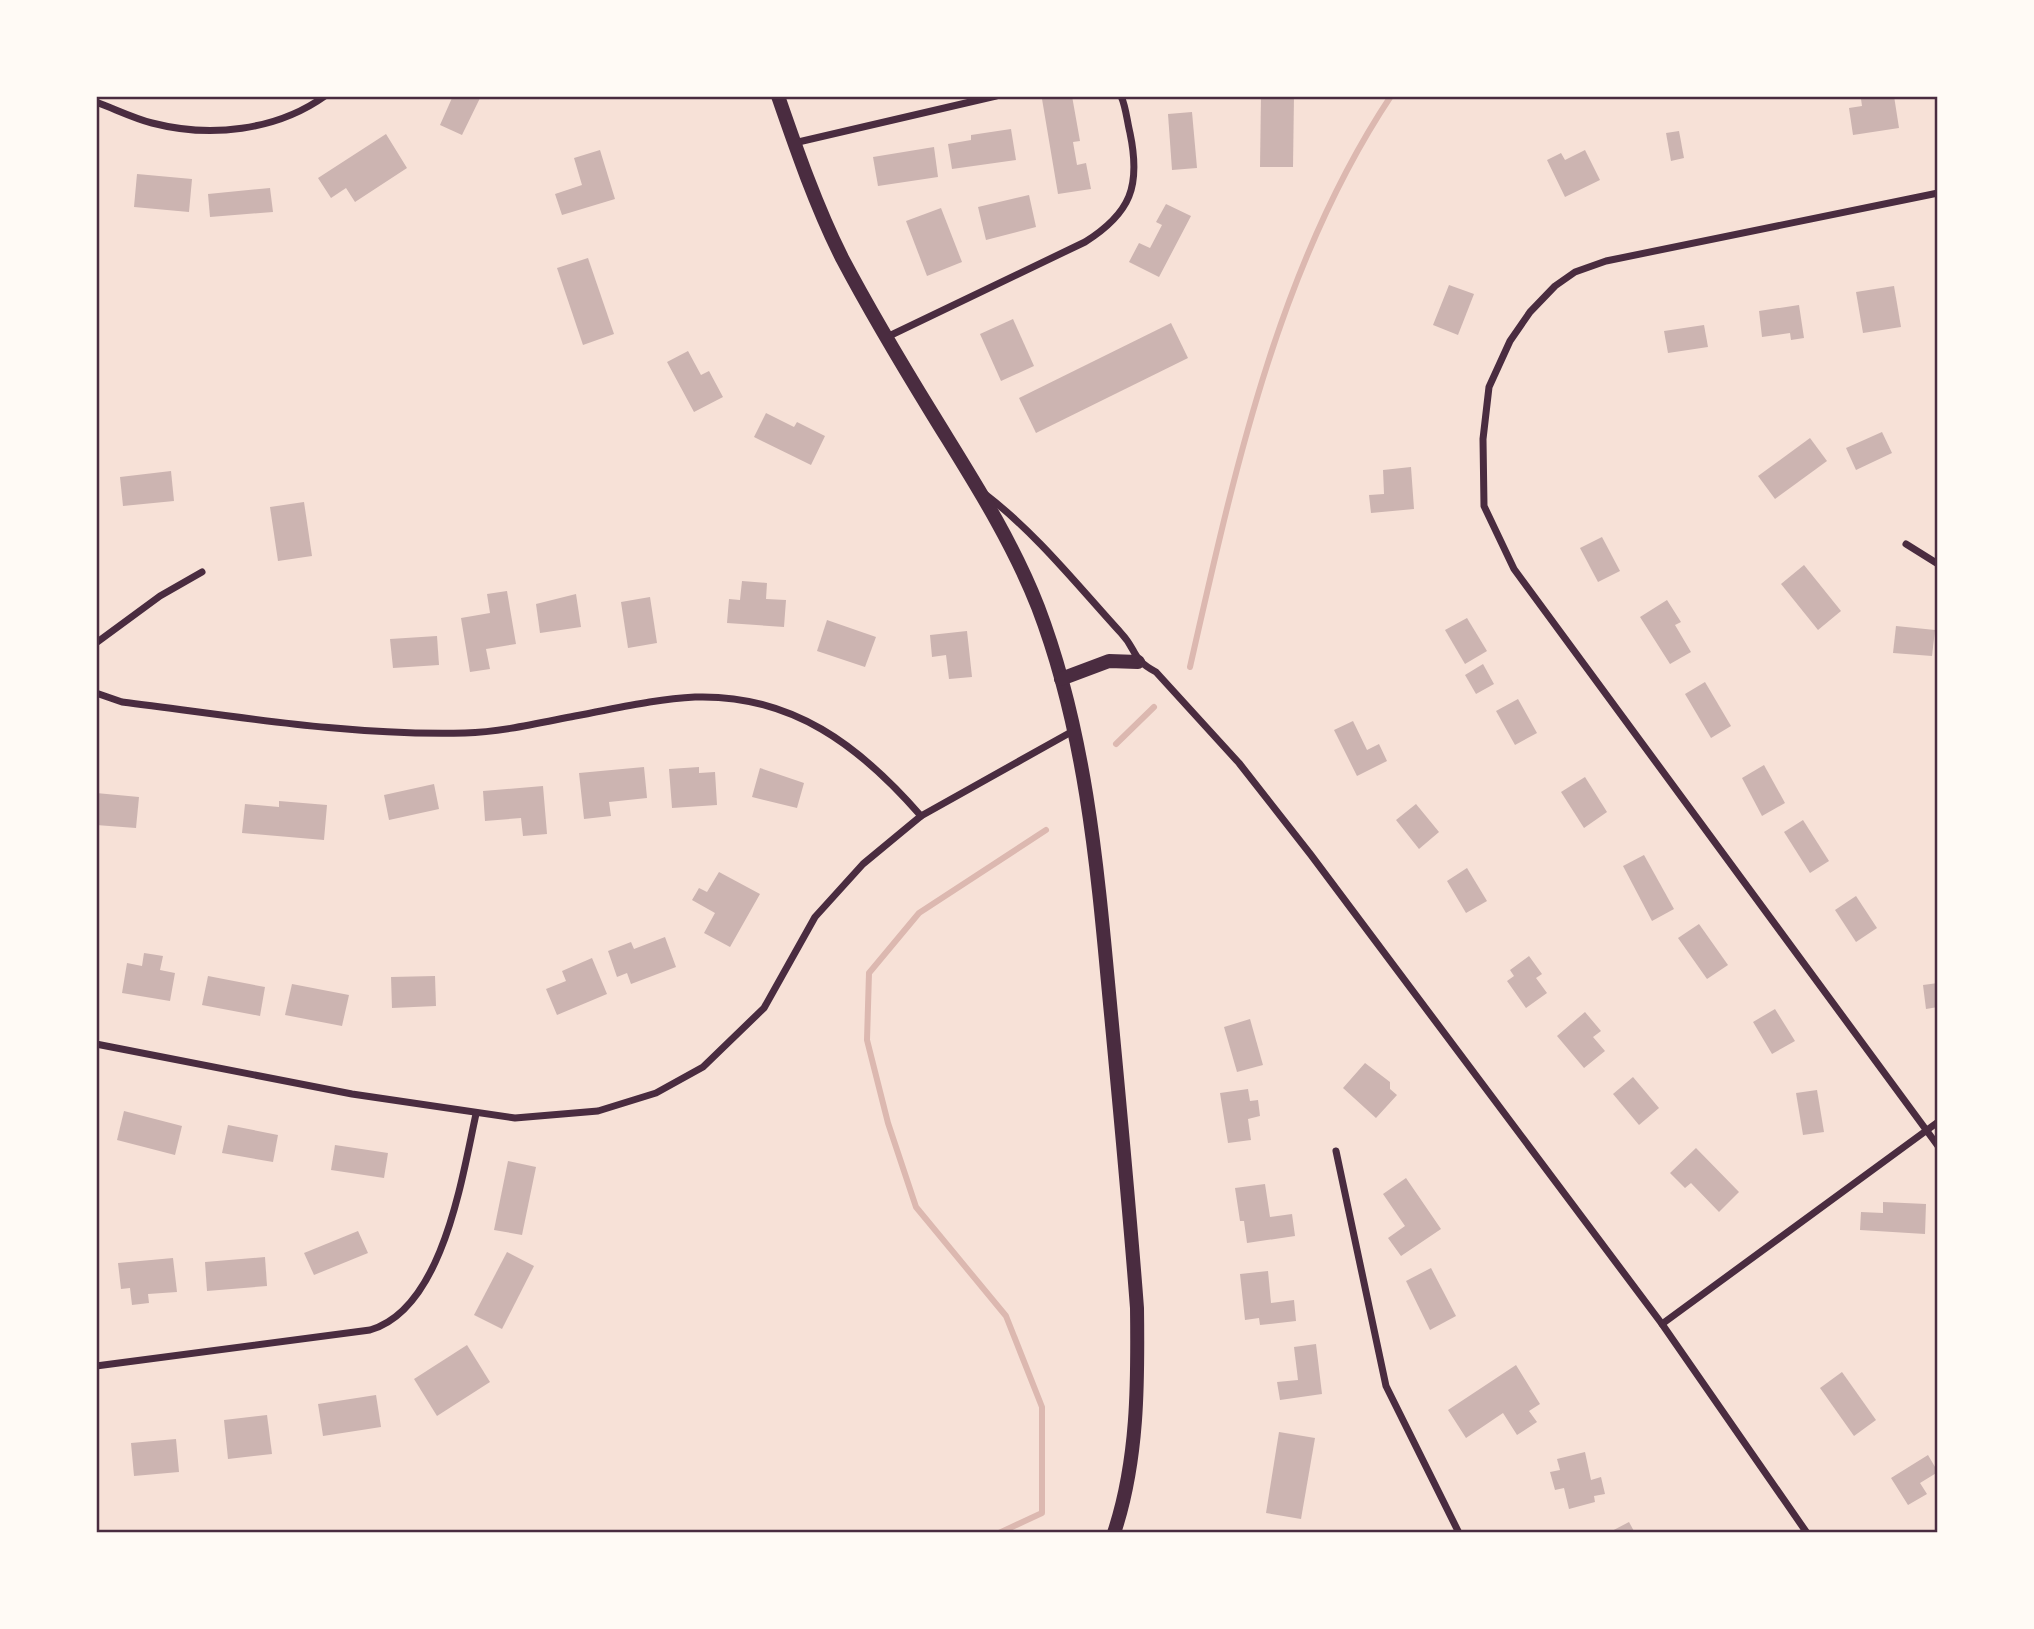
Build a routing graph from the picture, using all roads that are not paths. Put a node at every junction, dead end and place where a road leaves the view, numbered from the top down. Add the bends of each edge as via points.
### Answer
1 (325, 96) edge
2 (778, 96) edge
3 (996, 96) edge
4 (1121, 96) edge
5 (96, 102) edge
6 (794, 143) junction
7 (1938, 192) edge
8 (887, 337) junction
9 (981, 490) junction
10 (1906, 544) dead end
11 (1938, 564) edge
12 (202, 572) dead end
13 (96, 643) edge
14 (1138, 662) junction
15 (1061, 679) junction
16 (96, 693) edge
17 (1074, 731) junction
18 (921, 816) junction
19 (96, 1044) edge
20 (476, 1114) junction
21 (1938, 1122) edge
22 (1926, 1130) junction
23 (1938, 1146) edge
24 (1336, 1150) dead end
25 (1662, 1324) junction
26 (96, 1366) edge
27 (1114, 1533) edge
28 (1459, 1533) edge
29 (1807, 1533) edge

1 - 5 street via 280,120 204,131 152,123
2 - 6 main road
3 - 6 street
4 - 8 street via 1132,142 1134,185 1111,226
6 - 8 main road via 842,258
7 - 22 street via 1606,261 1575,272 1555,286 1510,341 1489,387 1483,439 1484,506 1514,569
8 - 9 main road
9 - 14 street via 1009,512 1125,637
9 - 15 main road via 1037,606
10 - 11 street
12 - 13 street
14 - 15 main road via 1110,662
14 - 25 street via 1156,672 1240,763
15 - 17 main road
16 - 18 street via 122,702 374,733 468,733 663,700 743,700 828,732 887,778
17 - 18 street
17 - 27 main road via 1097,872 1137,1308 1133,1445
18 - 20 street via 863,864 815,917 764,1008 703,1068 656,1093 598,1111 543,1118
19 - 20 street
20 - 26 street via 449,1224 431,1272 393,1318 370,1330
21 - 22 street
22 - 23 street
22 - 25 street
24 - 28 street via 1386,1386
25 - 29 street

